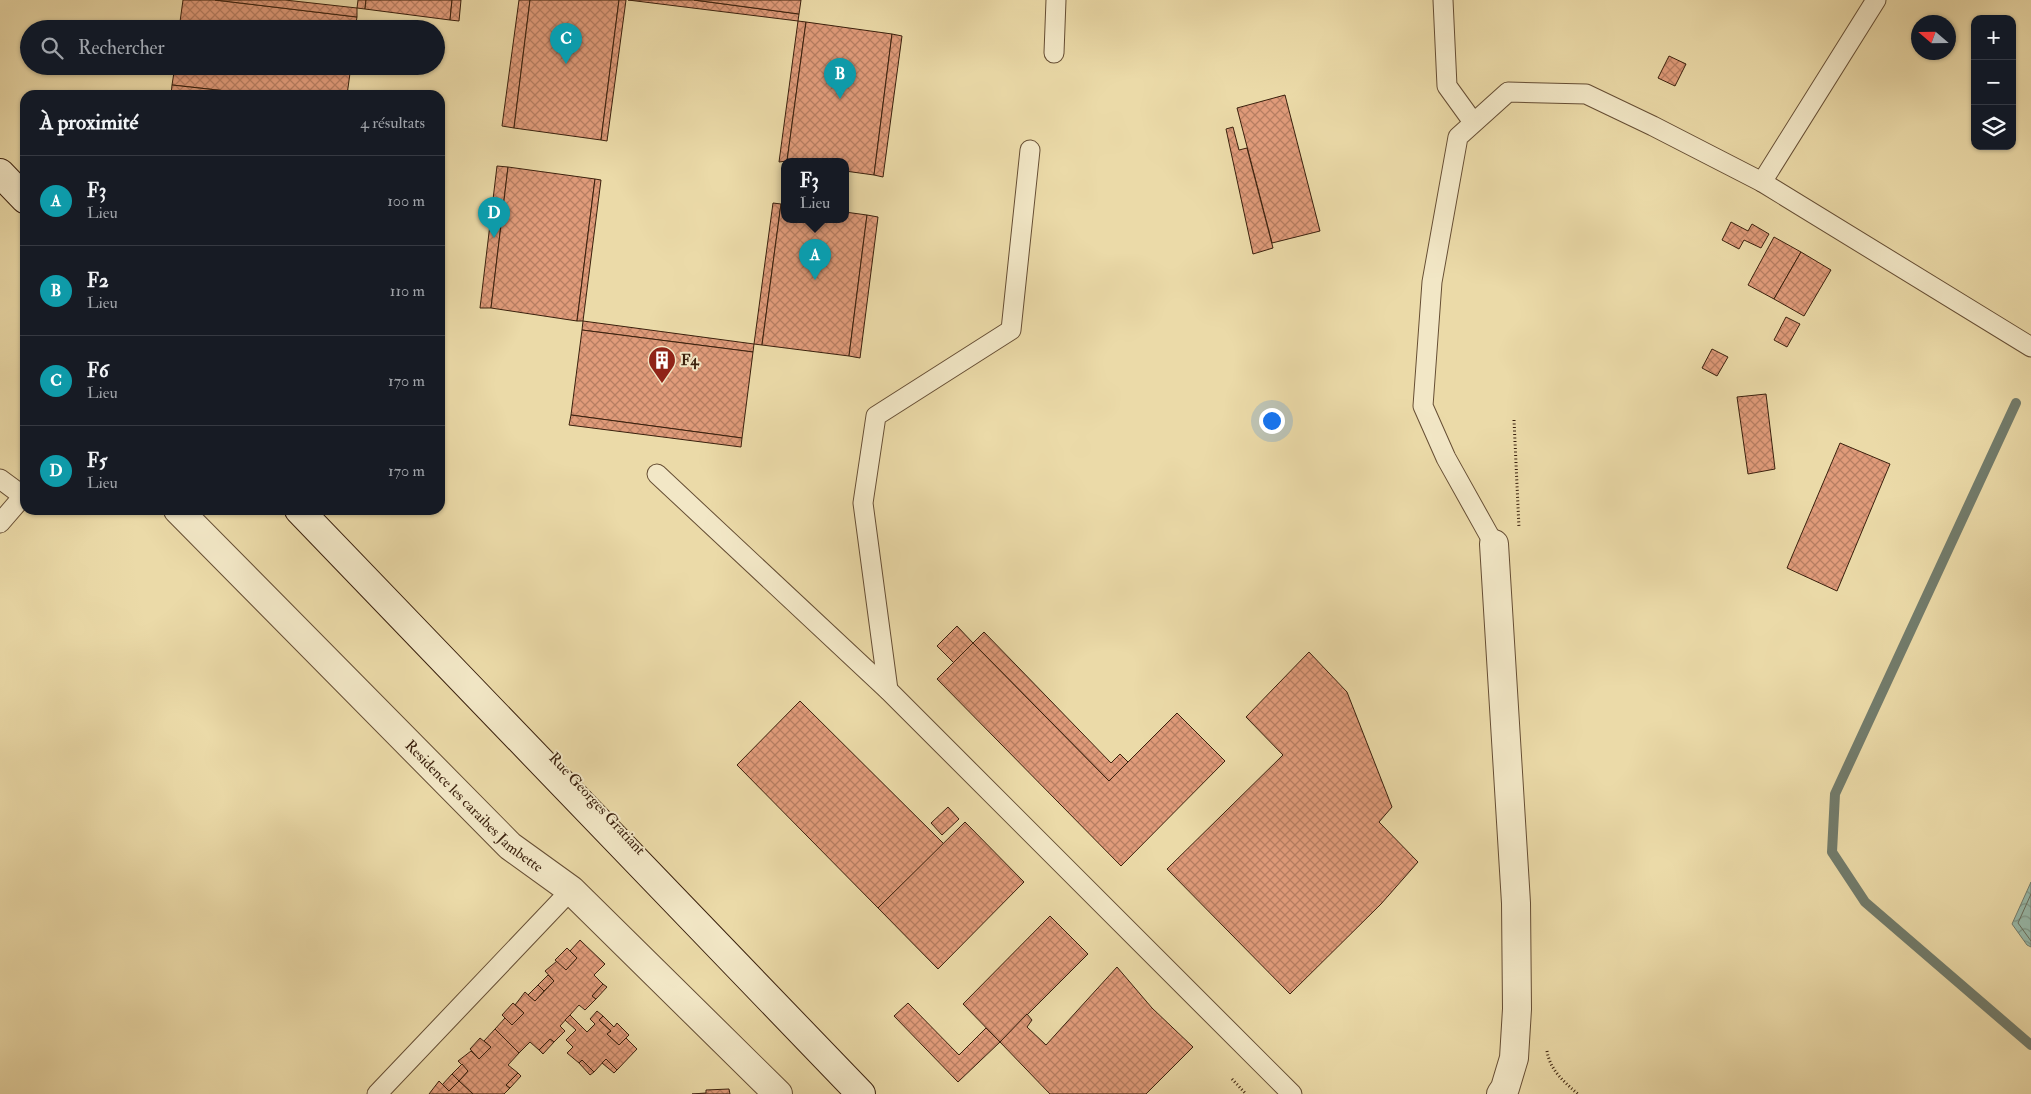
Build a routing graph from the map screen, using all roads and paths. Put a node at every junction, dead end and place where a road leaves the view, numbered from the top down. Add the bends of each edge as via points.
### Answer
1 (1056, 0) edge
2 (1443, 0) edge
3 (1876, 0) edge
4 (1054, 54) dead end
5 (1473, 122) junction
6 (1030, 150) dead end
7 (0, 173) edge
8 (1762, 182) junction
9 (20, 194) edge
10 (2031, 347) edge
11 (657, 474) dead end
12 (0, 479) edge
13 (20, 492) edge
14 (20, 500) edge
15 (183, 515) edge
16 (312, 515) edge
17 (312, 515) edge
18 (0, 523) edge
19 (1494, 544) joint
20 (888, 690) junction
21 (571, 890) junction
22 (1232, 1079) dead end
23 (1509, 1092) edge
24 (377, 1094) edge
25 (778, 1094) edge
26 (861, 1094) edge
27 (877, 1094) edge
28 (1246, 1094) edge
29 (1292, 1094) edge

1 - 4 lane
2 - 5 lane via 1447,86
3 - 8 lane
5 - 8 lane via 1508,92 1586,94
5 - 19 lane via 1458,137 1432,282 1423,406 1446,458
6 - 20 lane via 1011,330 876,416 863,503
7 - 9 main road
8 - 10 lane
11 - 20 lane
12 - 13 lane
14 - 18 lane
15 - 21 main road, Residence les caraibes Jambette via 510,846
16 - 26 main road, Rue Georges Gratiant
17 - 27 main road, Rue Georges Gratiant
19 - 23 main road via 1516,903 1518,1009
20 - 29 lane
21 - 24 lane
21 - 25 main road, Residence les caraibes Jambette
22 - 28 path

